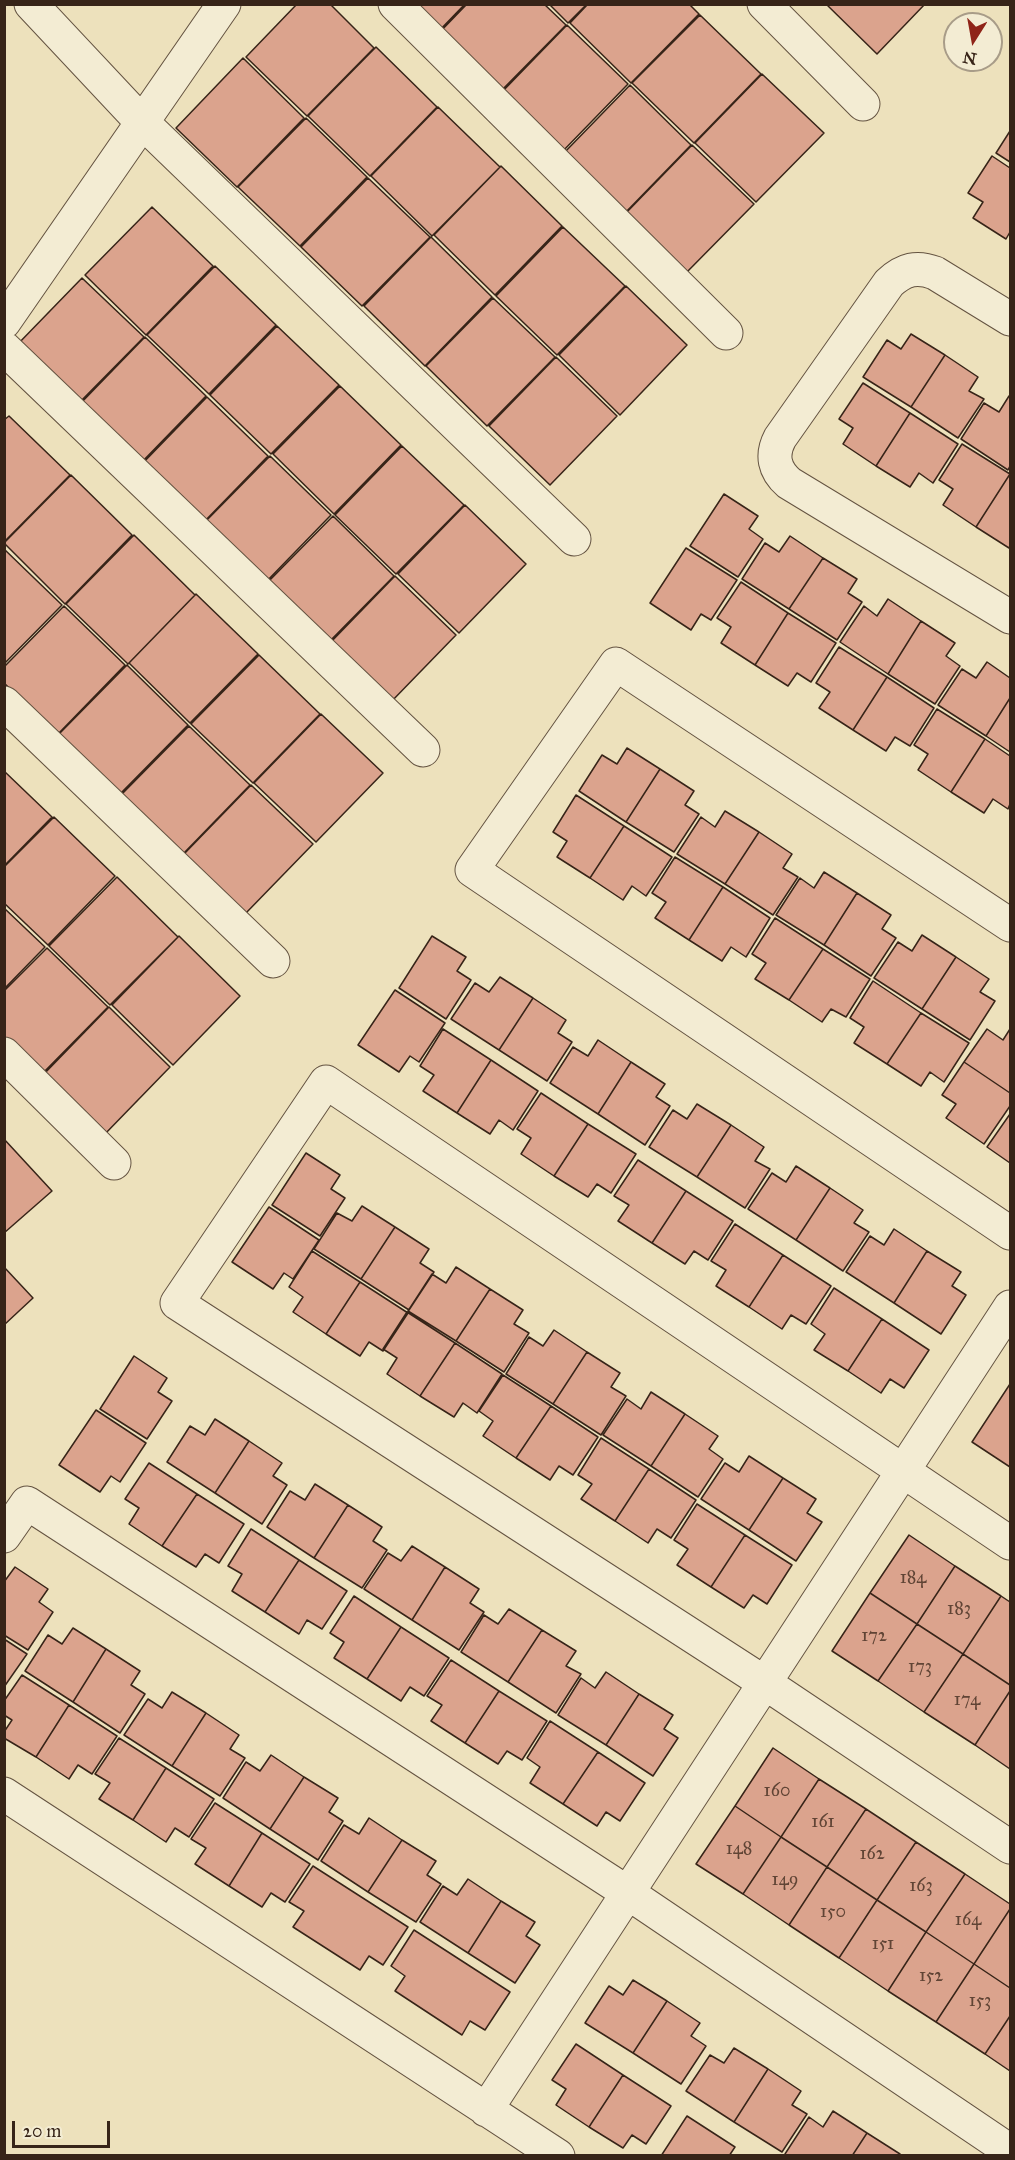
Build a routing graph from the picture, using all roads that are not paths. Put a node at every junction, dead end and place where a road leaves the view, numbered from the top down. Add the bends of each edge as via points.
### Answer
1 (31, 4) edge
2 (224, 4) edge
3 (394, 4) edge
4 (764, 4) edge
5 (863, 104) dead end
6 (143, 123) junction
7 (1011, 319) edge
8 (4, 322) edge
9 (726, 333) dead end
10 (4, 348) edge
11 (574, 540) dead end
12 (1011, 617) edge
13 (4, 703) edge
14 (423, 750) dead end
15 (1011, 925) edge
16 (273, 961) dead end
17 (4, 1054) edge
18 (114, 1163) dead end
19 (1011, 1233) edge
20 (1011, 1307) edge
21 (903, 1471) junction
22 (4, 1536) edge
23 (1011, 1543) edge
24 (765, 1683) junction
25 (4, 1794) edge
26 (1011, 1847) edge
27 (628, 1893) junction
28 (486, 2110) junction
29 (1011, 2151) edge
30 (558, 2156) edge

1 - 6 street
2 - 6 street
3 - 9 street
4 - 5 street
6 - 8 street
6 - 11 street
7 - 12 street via 935,273 910,269 898,274 780,438 774,457 781,476 789,483
10 - 14 street
13 - 16 street
15 - 19 street via 616,664 472,870
17 - 18 street
20 - 21 street
21 - 23 street
21 - 24 street
21 - 24 street via 326,1082 177,1303
22 - 27 street via 27,1503
24 - 26 street
24 - 27 street
25 - 28 street
27 - 28 street
27 - 29 street
28 - 30 street

